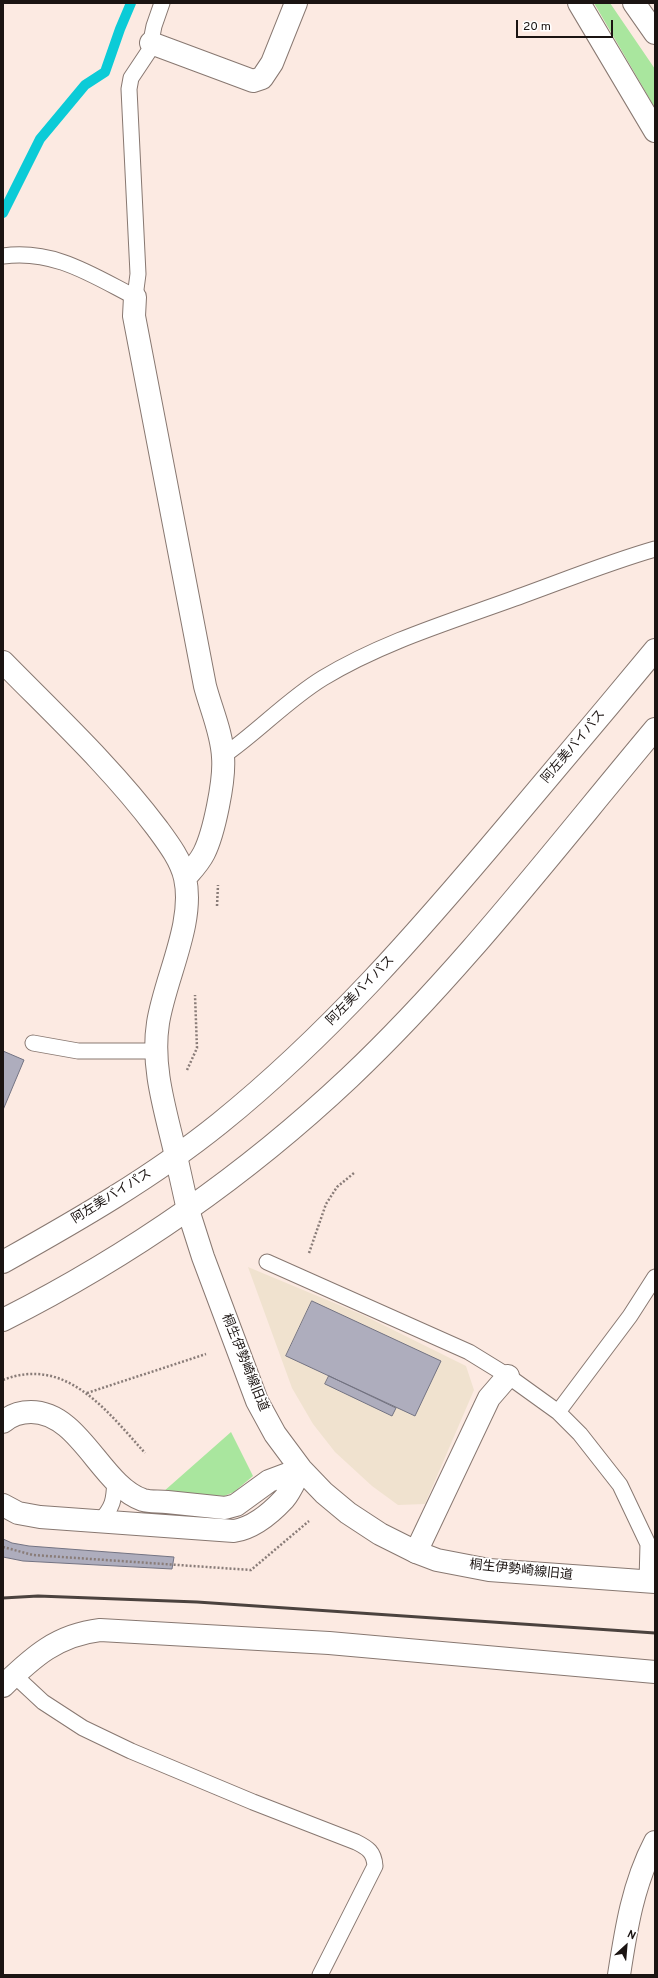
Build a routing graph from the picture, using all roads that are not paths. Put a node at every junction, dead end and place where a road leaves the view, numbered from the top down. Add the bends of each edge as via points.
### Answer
1 (162, 3) edge
2 (296, 3) edge
3 (579, 3) edge
4 (634, 3) edge
5 (655, 33) edge
6 (151, 43) junction
7 (655, 131) edge
8 (3, 256) edge
9 (135, 297) junction
10 (655, 549) edge
11 (655, 650) edge
12 (3, 662) edge
13 (655, 729) edge
14 (223, 756) junction
15 (185, 878) junction
16 (33, 1043) dead end
17 (155, 1051) junction
18 (176, 1156) junction
19 (188, 1210) junction
20 (3, 1262) edge
21 (267, 1262) dead end
22 (655, 1277) edge
23 (3, 1320) edge
24 (508, 1376) junction
25 (558, 1412) junction
26 (3, 1422) edge
27 (301, 1468) junction
28 (114, 1479) junction
29 (3, 1505) edge
30 (99, 1522) junction
31 (416, 1552) junction
32 (651, 1582) edge
33 (655, 1672) edge
34 (8, 1681) edge
35 (653, 1849) edge
36 (320, 1975) edge
37 (619, 1975) edge

1 - 6 lane
2 - 6 main road via 272,63 262,78 253,81
3 - 7 main road
4 - 5 main road
6 - 9 lane via 131,78 129,90 138,274
8 - 9 lane via 34,255 69,263
9 - 14 main road via 134,316 203,678 218,728
10 - 14 lane via 417,633 347,664 300,693
11 - 18 main road, 阿左美バイパス via 428,921 364,989 289,1064 221,1122
12 - 15 main road, 桐生伊勢崎線旧道 via 98,758 146,813 168,843
13 - 19 main road via 467,954 411,1014 343,1083 272,1145
14 - 15 main road via 224,771 214,822 204,852
15 - 17 main road, 桐生伊勢崎線旧道 via 187,910 158,1023
16 - 17 lane via 78,1052
17 - 18 main road, 桐生伊勢崎線旧道 via 160,1090
18 - 19 main road, 桐生伊勢崎線旧道
18 - 20 main road, 阿左美バイパス via 100,1205
19 - 23 main road via 40,1301
19 - 27 main road, 桐生伊勢崎線旧道 via 256,1401 275,1434
21 - 24 lane via 469,1352
22 - 25 lane via 630,1316
24 - 25 lane
24 - 31 main road via 488,1398
25 - 32 lane via 580,1434 620,1485 648,1544
26 - 28 main road via 21,1412 51,1416 62,1422
27 - 28 main road via 269,1480 236,1505 225,1508 143,1500
27 - 30 main road via 285,1498 254,1524 244,1529 234,1531
27 - 31 main road, 桐生伊勢崎線旧道 via 324,1493 348,1512 380,1534
28 - 30 lane via 114,1497 110,1511
29 - 30 main road via 18,1513 29,1515
31 - 32 main road, 桐生伊勢崎線旧道 via 438,1560 489,1570
33 - 34 main road via 329,1644 100,1630 67,1636
34 - 36 lane via 83,1728 131,1751 368,1848 375,1856 375,1866
35 - 37 main road via 638,1881 630,1908

